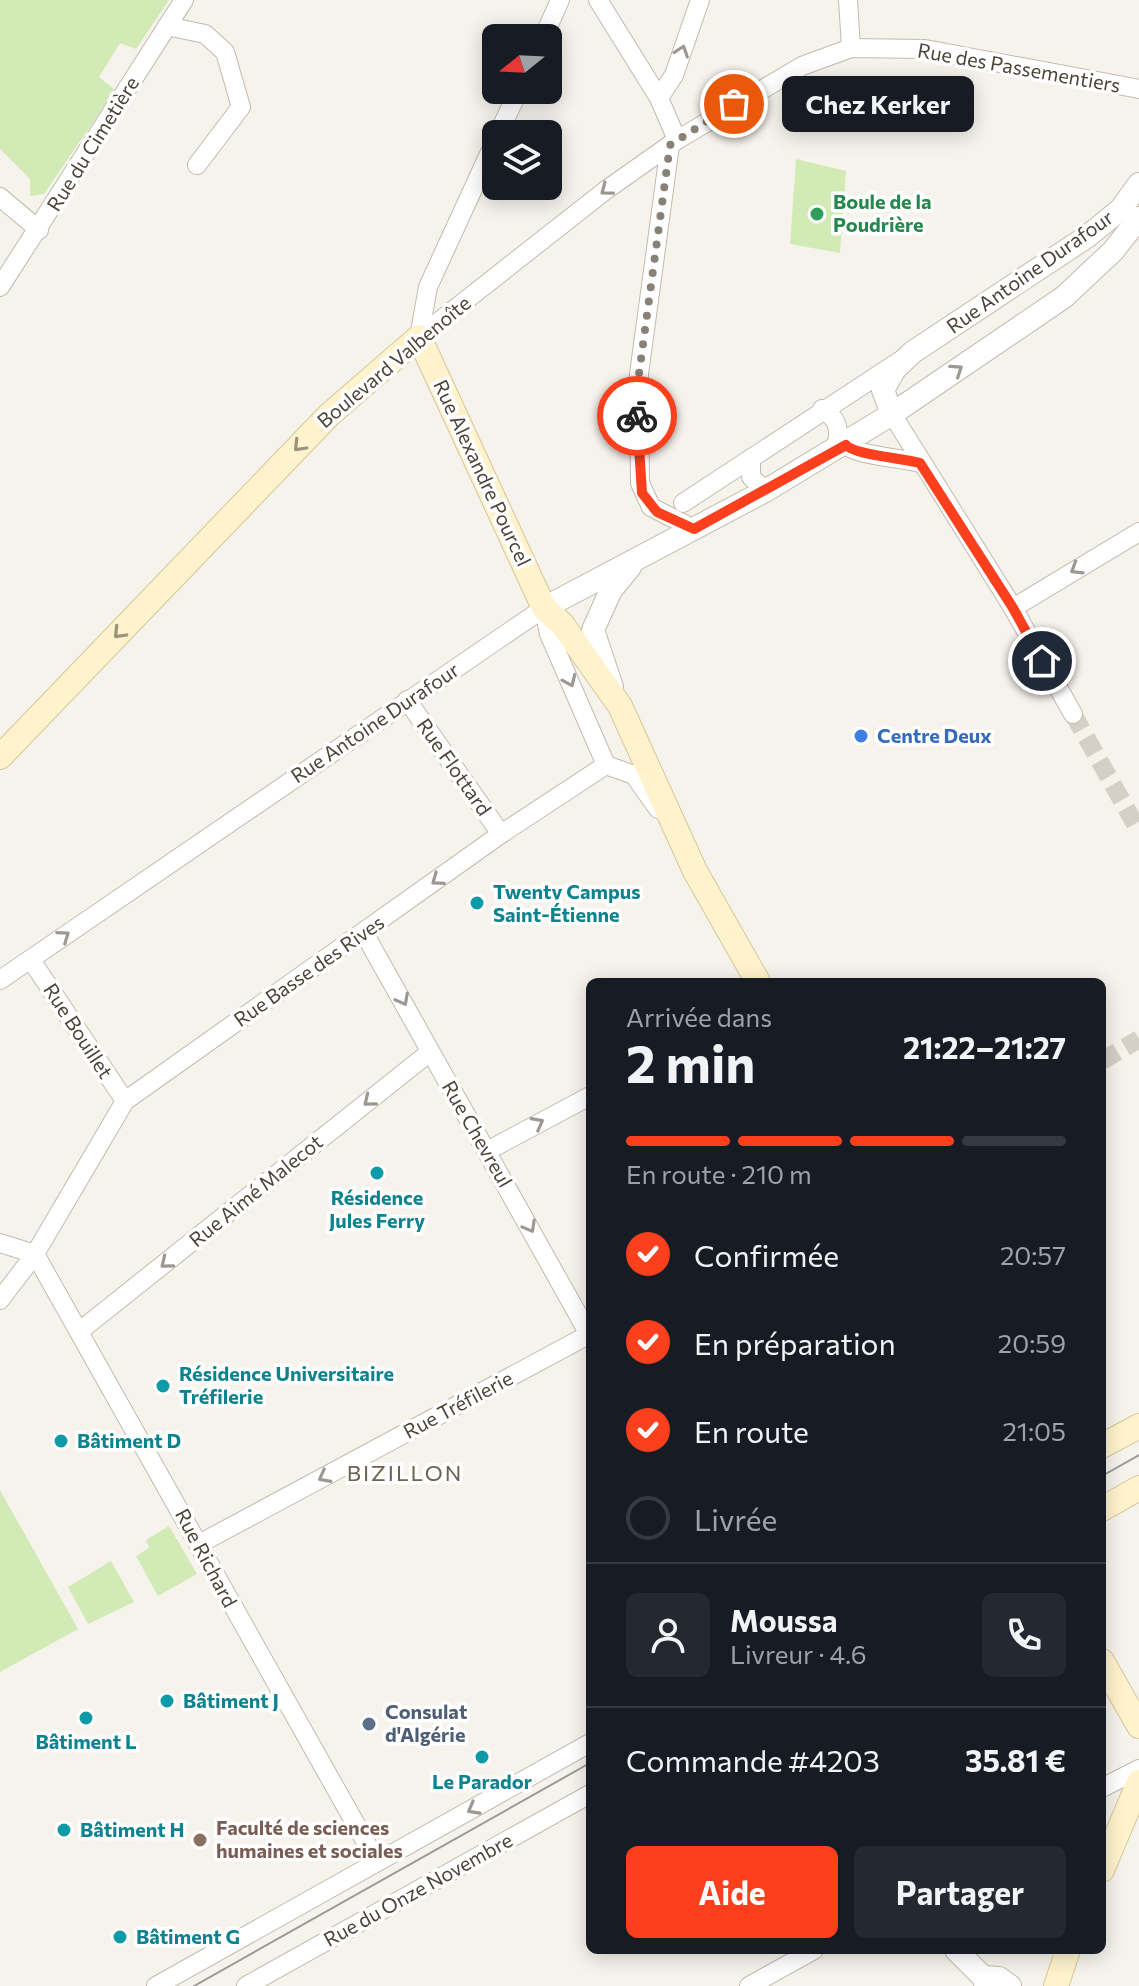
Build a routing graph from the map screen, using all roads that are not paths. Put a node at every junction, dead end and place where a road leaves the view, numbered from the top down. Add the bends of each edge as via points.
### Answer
1 (184, 0) edge
2 (560, 0) edge
3 (598, 0) edge
4 (700, 0) edge
5 (848, 0) edge
6 (549, 24) edge
7 (167, 26) junction
8 (851, 48) junction
9 (1139, 89) edge
10 (659, 98) junction
11 (674, 143) junction
12 (197, 165) dead end
13 (482, 169) edge
14 (1139, 184) edge
15 (0, 197) edge
16 (1139, 202) edge
17 (1139, 218) edge
18 (39, 230) junction
19 (1113, 251) junction
20 (0, 287) edge
21 (419, 337) junction
22 (913, 352) junction
23 (822, 409) junction
24 (900, 409) junction
25 (841, 447) junction
26 (751, 458) junction
27 (920, 463) junction
28 (765, 491) junction
29 (683, 503) dead end
30 (694, 529) junction
31 (1139, 532) edge
32 (637, 559) junction
33 (544, 608) junction
34 (1013, 608) junction
35 (407, 700) junction
36 (620, 706) junction
37 (1073, 714) tunnel mouth
38 (0, 757) edge
39 (606, 765) junction
40 (677, 828) junction
41 (501, 834) junction
42 (364, 933) junction
43 (31, 960) junction
44 (756, 978) edge
45 (0, 980) edge
46 (430, 1052) junction
47 (586, 1098) edge
48 (125, 1101) junction
49 (487, 1151) junction
50 (0, 1243) edge
51 (35, 1254) junction
52 (0, 1300) edge
53 (586, 1328) edge
54 (81, 1330) junction
55 (586, 1337) edge
56 (1139, 1426) edge
57 (1106, 1444) edge
58 (1139, 1488) edge
59 (1106, 1507) edge
60 (199, 1544) junction
61 (1106, 1668) edge
62 (1139, 1726) edge
63 (586, 1745) edge
64 (1139, 1769) edge
65 (1139, 1782) edge
66 (1106, 1786) edge
67 (586, 1796) edge
68 (1106, 1860) edge
69 (377, 1862) junction
70 (807, 1954) edge
71 (960, 1954) edge
72 (1067, 1954) edge
73 (276, 1979) edge
74 (985, 1981) edge
75 (156, 1986) edge
76 (246, 1986) edge
77 (749, 1986) edge
78 (1010, 1986) edge
79 (1056, 1986) edge

1 - 7 street, Rue du Cimetière
2 - 6 street
3 - 10 street
10 -> 4 street via 674,75
5 - 8 street
7 - 12 street via 205,34 225,52 241,107
7 - 18 street, Rue du Cimetière
8 - 9 street, Rue des Passementiers via 925,49
8 - 11 street, Boulevard Valbenoîte via 802,66
10 - 11 street
11 -> 21 street, Boulevard Valbenoîte
11 - 30 street via 639,374 640,483 651,507
13 - 21 street via 428,287
14 - 22 street, Rue Antoine Durafour via 1121,209 1088,236
15 - 18 street
16 - 19 street
17 - 19 street, Rue Antoine Durafour
18 - 20 street, Rue du Cimetière
24 -> 19 street, Rue Antoine Durafour via 1064,297
21 - 33 main road, Rue Alexandre Pourcel
21 -> 38 main road, Boulevard Valbenoîte via 329,415
22 - 23 street, Rue Antoine Durafour
22 - 24 street, Rue Antoine Durafour via 883,390
23 - 25 street via 839,428
23 - 26 street, Rue Antoine Durafour
24 - 25 street, Rue Antoine Durafour
24 - 27 street
25 - 27 street
25 - 28 street, Rue Antoine Durafour
26 - 28 street via 751,477
26 - 29 street, Rue Antoine Durafour
27 - 34 street
28 - 30 street, Rue Antoine Durafour
30 - 32 street, Rue Antoine Durafour
31 -> 34 street
32 - 33 street, Rue Antoine Durafour
32 - 36 street, Rue Alexandre Pourcel via 611,590 593,630
33 - 35 street, Rue Antoine Durafour
33 - 36 main road, Rue Alexandre Pourcel via 562,624
33 -> 39 street, Rue Alexandre Pourcel via 549,634
34 - 37 street
35 - 41 street, Rue Flottard
43 -> 35 street, Rue Antoine Durafour
36 - 40 main road, Rue Alexandre Pourcel
39 - 40 street via 634,775
39 - 41 street, Rue Basse des Rives
40 - 44 main road, Rue Alexandre Pourcel via 708,897
41 -> 42 street, Rue Basse des Rives
42 -> 46 street, Rue Chevreul
42 - 48 street, Rue Basse des Rives
43 - 45 street, Rue Antoine Durafour
43 - 48 street, Rue Bouillet
46 - 49 street, Rue Chevreul
46 -> 54 street, Rue Aimé Malecot
49 -> 47 street
48 - 51 street, Rue Basse des Rives
49 -> 53 street, Rue Chevreul
50 - 51 street
51 - 52 street, Rue Basse des Rives
51 - 54 street, Rue Richard
54 - 60 street, Rue Richard
55 -> 60 street, Rue Tréfilerie
56 - 57 main road
58 - 59 main road
60 - 69 street, Rue Richard
61 - 62 main road
63 -> 69 street
64 - 66 street
65 - 68 main road
67 - 73 street, Rue du Onze Novembre
69 - 75 street
70 - 77 street
71 - 74 street
72 - 79 main road
73 - 76 street, Rue du Onze Novembre
74 - 78 street via 999,1978

